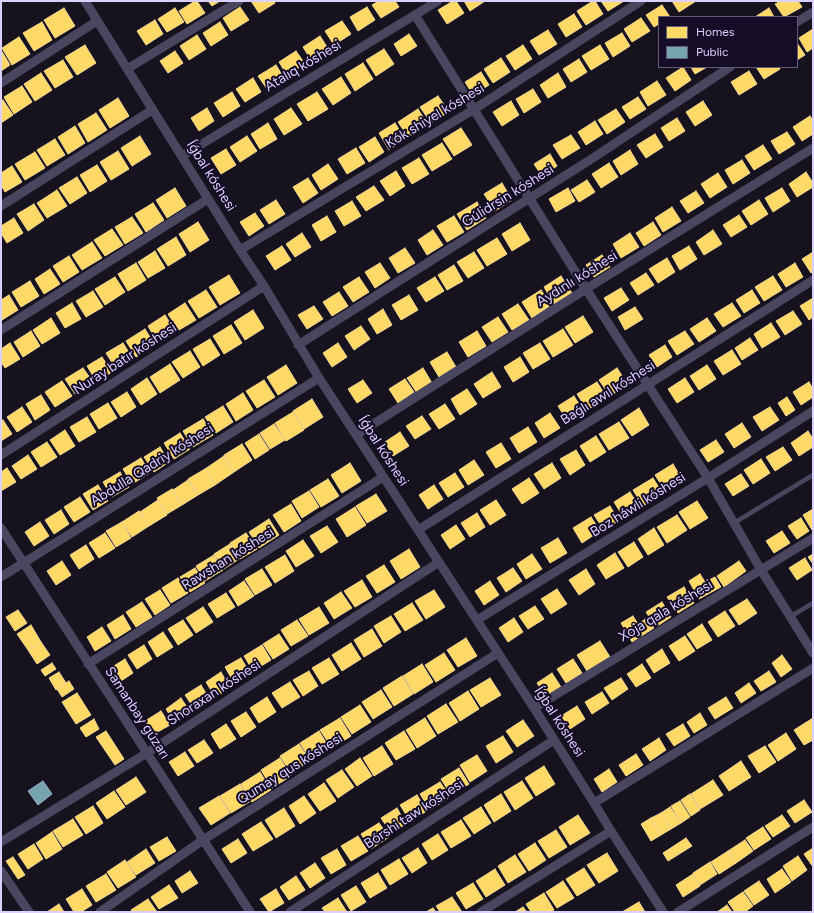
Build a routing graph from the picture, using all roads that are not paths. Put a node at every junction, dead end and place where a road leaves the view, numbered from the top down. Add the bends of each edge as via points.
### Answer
1 (85, 1) edge
2 (239, 1) edge
3 (438, 1) edge
4 (641, 1) edge
5 (813, 12) edge
6 (415, 15) junction
7 (97, 21) junction
8 (798, 21) edge
9 (728, 68) edge
10 (127, 69) junction
11 (1, 83) edge
12 (152, 110) junction
13 (473, 110) junction
14 (813, 148) edge
15 (182, 156) junction
16 (208, 199) junction
17 (530, 199) junction
18 (1, 206) edge
19 (240, 250) junction
20 (813, 280) edge
21 (264, 286) junction
22 (586, 289) junction
23 (1, 330) edge
24 (298, 344) junction
25 (319, 378) junction
26 (648, 385) junction
27 (813, 411) edge
28 (356, 435) junction
29 (1, 455) edge
30 (813, 475) edge
31 (382, 477) junction
32 (708, 478) junction
33 (734, 524) junction
34 (1, 528) edge
35 (418, 530) junction
36 (813, 538) edge
37 (23, 562) junction
38 (439, 562) junction
39 (761, 570) junction
40 (1, 577) edge
41 (813, 603) edge
42 (790, 617) junction
43 (477, 620) junction
44 (813, 653) edge
45 (498, 654) junction
46 (88, 664) junction
47 (813, 668) edge
48 (534, 708) junction
49 (554, 740) junction
50 (147, 753) junction
51 (594, 803) junction
52 (813, 828) edge
53 (611, 831) junction
54 (203, 840) junction
55 (1, 842) edge
56 (1, 871) edge
57 (29, 912) edge
58 (100, 912) edge
59 (250, 912) edge
60 (290, 912) edge
61 (481, 912) edge
62 (663, 912) edge
63 (678, 912) edge

1 - 7 street, Íǵbal kóshesi
2 - 10 street
3 - 6 street, Atalıq kóshesi
4 - 13 street, Kók shiyel kóshesi
5 - 8 street
6 - 13 street
6 - 15 street, Atalıq kóshesi
7 - 10 street, Íǵbal kóshesi
7 - 11 street
9 - 17 street, Gúlidrsin kóshesi
10 - 12 street, Íǵbal kóshesi
12 - 15 street, Íǵbal kóshesi
12 - 18 street
13 - 17 street
13 - 19 street, Kók shiyel kóshesi
14 - 22 street, Aydınlı kóshesi
15 - 16 street, Íǵbal kóshesi
16 - 19 street, Íǵbal kóshesi
16 - 23 street
17 - 22 street
17 - 24 street, Gúlidrsin kóshesi
19 - 21 street, Íǵbal kóshesi
20 - 26 street, Baǵlı awıl kóshesi
21 - 24 street, Íǵbal kóshesi
21 - 29 street, Nuray batır kóshesi
22 - 26 street
22 - 28 street, Aydınlı kóshesi
24 - 25 street, Íǵbal kóshesi
25 - 28 street, Íǵbal kóshesi
25 - 37 street, Abdulla Qadriy kóshesi
26 - 32 street
26 - 35 street, Baǵlı awıl kóshesi
27 - 32 street, Boz háwli kóshesi
28 - 31 street, Íǵbal kóshesi
30 - 33 lane
31 - 35 street, Íǵbal kóshesi
31 - 46 street, Rawshan kóshesi
32 - 33 street
32 - 43 street, Boz háwli kóshesi
33 - 39 street
34 - 37 street, Samanbay gúzarı
35 - 38 street, Íǵbal kóshesi
36 - 39 street, Xoja qala kóshesi
37 - 40 street, Abdulla Qadriy kóshesi
37 - 46 street, Samanbay gúzarı
38 - 43 street, Íǵbal kóshesi
38 - 50 street, Shoraxan kóshesi
39 - 42 street
39 - 48 street, Xoja qala kóshesi
41 - 42 lane
42 - 44 street
43 - 45 street, Íǵbal kóshesi
45 - 48 street, Íǵbal kóshesi
45 - 54 street, Qumay qus kóshesi
46 - 50 street, Samanbay gúzarı
47 - 51 street
48 - 49 street, Íǵbal kóshesi
49 - 51 street, Íǵbal kóshesi
49 - 60 street, Bórshi taw kóshesi
50 - 54 street, Samanbay gúzarı
50 - 55 street, Shoraxan kóshesi
51 - 53 street, Íǵbal kóshesi
52 - 63 street
53 - 61 street
53 - 62 street, Íǵbal kóshesi
54 - 58 street, Qumay qus kóshesi
54 - 59 street, Samanbay gúzarı
56 - 57 street

